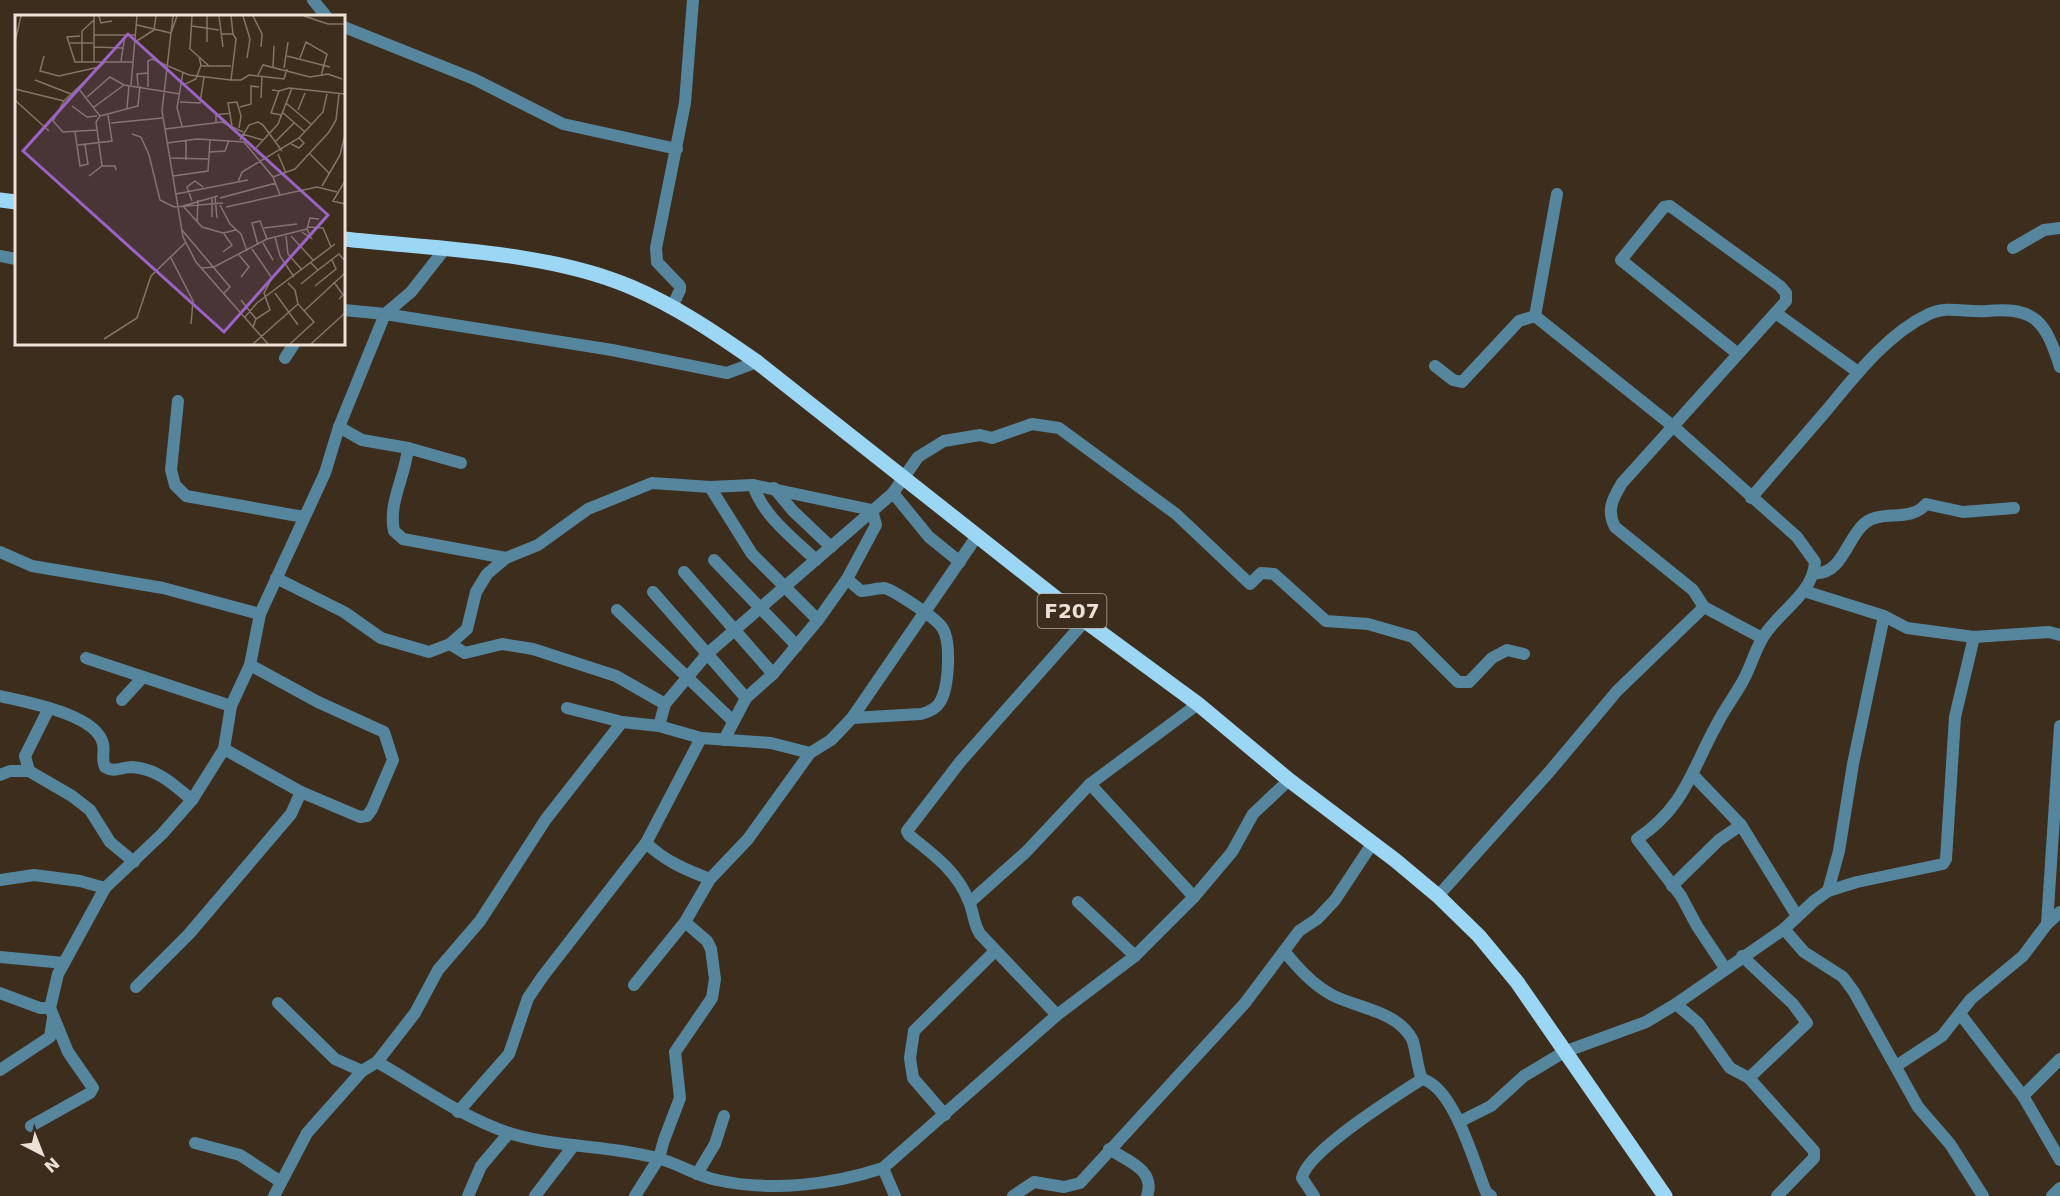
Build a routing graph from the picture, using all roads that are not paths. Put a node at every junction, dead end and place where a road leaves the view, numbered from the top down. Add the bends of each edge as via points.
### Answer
1 (313, 0) edge
2 (693, 0) edge
3 (325, 15) edge
4 (345, 27) edge
5 (677, 149) junction
6 (1557, 195) dead end
7 (0, 200) edge
8 (15, 202) edge
9 (2060, 228) edge
10 (345, 239) edge
11 (2013, 248) dead end
12 (444, 250) junction
13 (0, 256) edge
14 (15, 259) edge
15 (672, 307) junction
16 (345, 310) edge
17 (385, 314) junction
18 (1777, 314) junction
19 (1535, 316) junction
20 (293, 345) edge
21 (1738, 354) junction
22 (285, 358) dead end
23 (757, 362) junction
24 (1435, 366) dead end
25 (2060, 367) edge
26 (1858, 372) junction
27 (178, 401) dead end
28 (339, 427) junction
29 (1674, 427) junction
30 (408, 448) junction
31 (461, 463) dead end
32 (904, 480) junction
33 (753, 485) junction
34 (710, 487) junction
35 (774, 488) junction
36 (893, 493) junction
37 (1751, 498) junction
38 (2014, 508) dead end
39 (872, 510) junction
40 (304, 517) junction
41 (977, 536) junction
42 (831, 547) junction
43 (0, 552) edge
44 (506, 558) junction
45 (714, 560) dead end
46 (816, 560) junction
47 (960, 562) junction
48 (684, 572) dead end
49 (1814, 573) junction
50 (276, 578) junction
51 (847, 579) junction
52 (785, 588) junction
53 (1804, 591) junction
54 (653, 592) dead end
55 (1704, 607) junction
56 (760, 609) junction
57 (617, 610) dead end
58 (925, 610) junction
59 (260, 614) junction
60 (1884, 616) junction
61 (818, 620) junction
62 (1085, 621) junction
63 (736, 630) junction
64 (2060, 635) edge
65 (1974, 637) junction
66 (1762, 638) junction
67 (450, 644) junction
68 (797, 646) junction
69 (707, 654) junction
70 (1524, 654) dead end
71 (87, 658) dead end
72 (250, 665) junction
73 (773, 674) junction
74 (143, 677) junction
75 (687, 678) junction
76 (0, 696) edge
77 (746, 698) junction
78 (122, 700) dead end
79 (665, 704) junction
80 (1198, 704) junction
81 (231, 706) junction
82 (49, 708) junction
83 (567, 708) dead end
84 (852, 718) junction
85 (733, 721) junction
86 (622, 722) junction
87 (659, 726) junction
88 (2060, 726) edge
89 (701, 738) junction
90 (724, 740) junction
91 (224, 749) junction
92 (810, 753) junction
93 (29, 771) junction
94 (0, 775) edge
95 (1693, 775) junction
96 (1289, 780) junction
97 (1090, 784) junction
98 (301, 792) junction
99 (192, 800) junction
100 (1741, 825) junction
101 (646, 843) junction
102 (1372, 844) junction
103 (134, 862) junction
104 (2055, 866) edge
105 (710, 879) junction
106 (0, 880) edge
107 (1672, 886) junction
108 (105, 888) junction
109 (1828, 891) junction
110 (1438, 896) junction
111 (1194, 897) junction
112 (1078, 902) dead end
113 (970, 903) junction
114 (2060, 912) edge
115 (1797, 916) junction
116 (685, 922) junction
117 (2047, 924) junction
118 (1784, 929) junction
119 (994, 951) junction
120 (1284, 951) junction
121 (1135, 956) junction
122 (1742, 956) junction
123 (0, 957) edge
124 (64, 963) junction
125 (1725, 968) junction
126 (634, 985) dead end
127 (136, 987) dead end
128 (0, 993) edge
129 (278, 1003) dead end
130 (1676, 1004) junction
131 (52, 1013) junction
132 (1057, 1015) junction
133 (1961, 1015) junction
134 (50, 1037) junction
135 (64, 1043) junction
136 (1564, 1052) junction
137 (2060, 1059) edge
138 (377, 1062) junction
139 (1896, 1066) junction
140 (0, 1070) edge
141 (362, 1071) junction
142 (1749, 1078) junction
143 (1422, 1079) junction
144 (2023, 1096) junction
145 (459, 1112) junction
146 (945, 1115) junction
147 (724, 1116) dead end
148 (1459, 1122) junction
149 (31, 1126) dead end
150 (509, 1133) junction
151 (195, 1143) dead end
152 (574, 1145) junction
153 (1109, 1149) junction
154 (659, 1158) junction
155 (2060, 1160) edge
156 (883, 1168) junction
157 (698, 1174) junction
158 (281, 1182) junction
159 (2060, 1188) edge
160 (751, 1191) edge
161 (1488, 1195) edge
162 (1981, 1195) edge
163 (274, 1196) edge
164 (468, 1196) edge
165 (535, 1196) edge
166 (635, 1196) edge
167 (895, 1196) edge
168 (1013, 1196) edge
169 (1147, 1196) edge
170 (1314, 1196) edge
171 (1665, 1196) edge
172 (1777, 1196) edge
173 (2052, 1196) edge

1 - 3 street
2 - 5 street via 685,103
4 - 5 street via 474,79 564,124
5 - 15 street via 656,248 657,262 680,286
6 - 19 street
7 - 8 main road
9 - 11 street via 2044,230
10 - 12 main road, F207
12 - 15 main road, F207 via 578,269 631,287
12 - 17 street via 411,292
13 - 14 street
15 - 23 main road, F207
16 - 17 street
17 - 23 street via 612,350 727,373
17 - 28 street
18 - 21 street
18 - 21 street via 1786,301 1780,286 1670,206 1659,212 1621,260
18 - 26 street
19 - 24 street via 1519,321 1462,382
19 - 29 street
20 - 22 street
21 - 29 street
23 - 32 main road, F207
25 - 26 street via 2052,342 2033,316 2010,309 1967,313 1949,308 1929,314 1909,327
26 - 37 street
27 - 40 street via 171,470 175,485 186,496
28 - 30 street via 362,440
28 - 40 street via 326,473
29 - 37 street
29 - 55 street via 1622,483 1610,513 1615,527 1679,579
30 - 31 street
30 - 44 street via 406,471 392,508 398,535
32 - 36 street
32 - 41 main road, F207
32 - 70 street via 918,457 944,441 980,435 992,438 1032,424 1059,428 1176,514 1250,584 1261,573 1274,574 1326,621 1368,624 1413,637 1464,683 1507,650
33 - 34 street
33 - 35 street
33 - 46 street via 773,518
34 - 44 street via 652,483 588,509 538,545
34 - 52 street via 752,554
35 - 39 street
35 - 42 street
36 - 39 street
36 - 47 street via 929,537
37 - 49 street via 1797,537 1815,562
38 - 49 street via 1964,512 1926,504 1910,515 1872,517 1858,528 1831,570
39 - 42 street
39 - 51 street via 876,525
40 - 50 street
41 - 47 street
41 - 62 main road, F207
42 - 46 street
43 - 59 street via 32,566 163,588
44 - 67 street via 487,574 476,592 467,629
45 - 56 street
46 - 52 street
47 - 58 street
48 - 63 street
49 - 53 street
50 - 59 street
50 - 67 street via 344,612 391,642 429,652
51 - 58 street via 861,591 886,588
51 - 61 street
52 - 56 street
52 - 61 street
53 - 60 street
53 - 66 street
54 - 69 street
55 - 66 street
55 - 110 street via 1617,691
56 - 63 street
56 - 68 street
57 - 75 street
58 - 84 street
58 - 84 street via 946,635 948,675 941,701 921,714
59 - 72 street
60 - 65 street via 1907,627
60 - 109 street
61 - 68 street
62 - 80 main road, F207
62 - 113 street via 960,762 907,831 941,859
63 - 69 street
63 - 73 street
64 - 65 street via 2049,632
65 - 109 street via 1955,717 1946,859 1938,866
66 - 95 street
67 - 79 street via 465,653 502,644 533,649 616,676
68 - 73 street
69 - 75 street
69 - 77 street
71 - 74 street
72 - 81 street
72 - 98 street via 384,732 393,760 368,816 360,817
73 - 77 street
74 - 78 street
74 - 81 street
75 - 79 street
75 - 85 street
76 - 82 street
77 - 85 street
79 - 87 street
80 - 96 main road, F207
80 - 97 street
81 - 91 street
82 - 93 street via 25,756
82 - 99 street via 97,733 103,744 105,767 159,773
83 - 86 street
84 - 92 street via 831,740
85 - 90 street
86 - 87 street
86 - 138 street via 546,819 480,921 438,970 415,1013
87 - 89 street
88 - 104 street
89 - 90 street
89 - 101 street
90 - 92 street via 771,743
91 - 98 street
91 - 99 street
92 - 105 street via 748,839
93 - 94 street
93 - 103 street via 90,810 110,842
95 - 100 street
95 - 107 street via 1668,816 1637,839
96 - 102 main road, F207
96 - 111 street via 1253,814 1232,852
97 - 111 street
97 - 113 street via 1026,852
98 - 127 street via 291,814 189,934
99 - 103 street
100 - 107 street via 1719,840
100 - 115 street
101 - 105 street via 679,867
101 - 145 street via 543,976 528,999 509,1054
102 - 110 main road, F207
102 - 120 street via 1335,900 1299,931
103 - 108 street
104 - 117 street
105 - 116 street
106 - 108 street via 34,875
107 - 125 street
108 - 124 street
109 - 115 street
110 - 136 main road, F207 via 1479,936 1517,982
111 - 121 street
112 - 121 street
113 - 119 street via 974,924
114 - 117 street
115 - 118 street
116 - 126 street
116 - 154 street via 707,941 716,979 712,998 675,1052 680,1098
117 - 133 street via 2023,956 1971,999
118 - 122 street
118 - 139 street via 1804,952 1843,977
119 - 132 street
119 - 146 street via 914,1031 912,1078
120 - 143 street via 1307,978 1331,994 1384,1015 1403,1029 1412,1039
120 - 153 street via 1245,1003
121 - 132 street
122 - 125 street
122 - 142 street via 1793,1004 1807,1023
123 - 124 street
124 - 131 street via 51,996
125 - 130 street
128 - 131 street
129 - 141 street via 335,1059
130 - 136 street via 1646,1022
130 - 142 street via 1698,1023 1730,1068
131 - 134 street
131 - 135 street
132 - 146 street
133 - 139 street via 1942,1036
133 - 144 street
134 - 135 street
134 - 140 street
135 - 149 street via 93,1088 90,1094
136 - 148 street via 1524,1076 1491,1106
136 - 171 main road, F207
137 - 144 street
138 - 141 street
138 - 145 street
139 - 162 street via 1918,1107 1950,1144
141 - 158 street via 307,1133
142 - 172 street via 1814,1151 1814,1158
143 - 148 street via 1441,1092
143 - 170 street via 1339,1137 1303,1169 1302,1178
144 - 155 street
145 - 150 street
146 - 156 street
147 - 157 street via 715,1144
148 - 161 street
150 - 152 street
150 - 164 street via 481,1166
151 - 158 street via 240,1155
152 - 154 street
152 - 165 street
153 - 168 street via 1080,1183 1064,1187 1034,1182
153 - 169 street via 1146,1173 1150,1186
154 - 157 street
154 - 166 street
156 - 160 street via 851,1179
156 - 167 street
157 - 160 street
158 - 163 street
159 - 173 street

